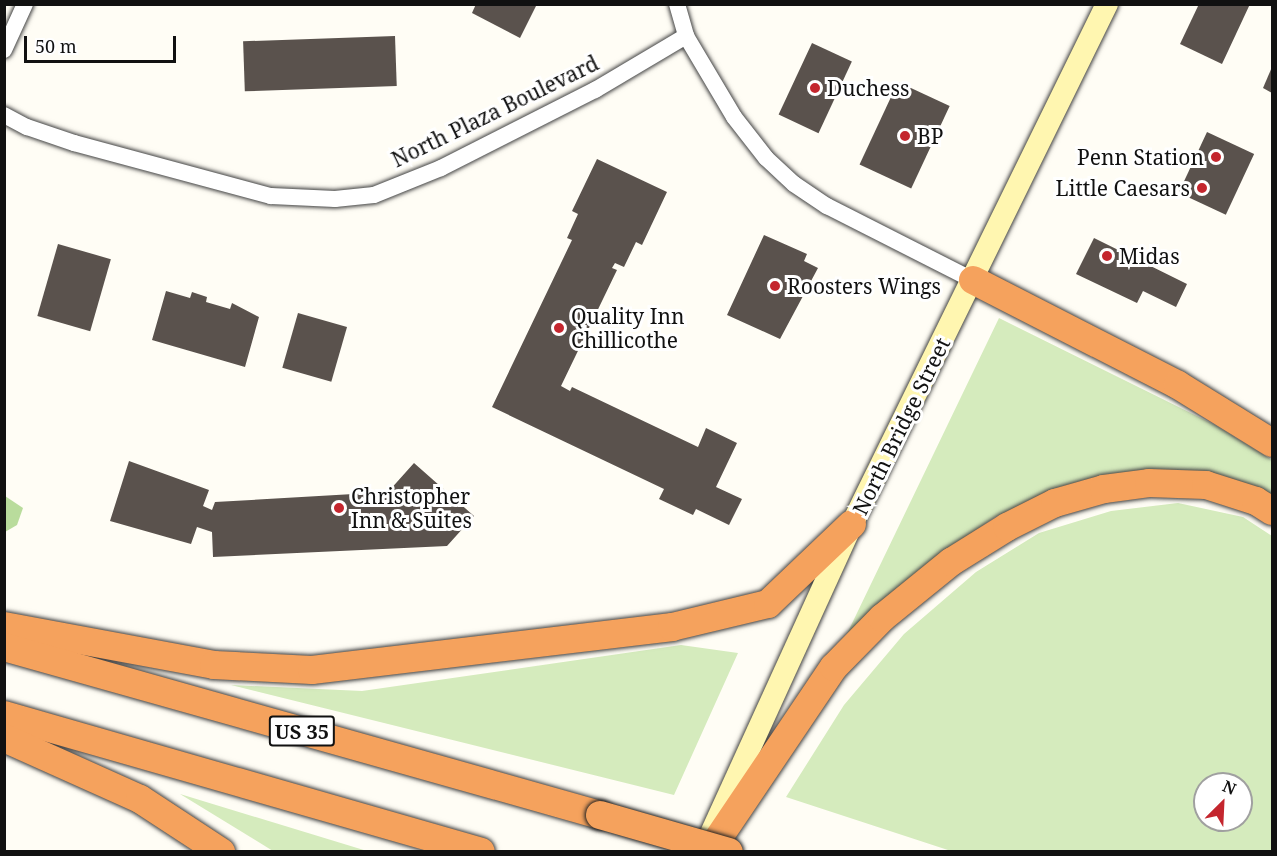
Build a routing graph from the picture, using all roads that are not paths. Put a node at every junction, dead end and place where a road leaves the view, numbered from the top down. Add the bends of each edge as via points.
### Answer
1 (25, 4) edge
2 (677, 4) edge
3 (1107, 4) edge
4 (686, 36) junction
5 (4, 50) edge
6 (4, 115) edge
7 (973, 280) junction
8 (1272, 443) edge
9 (1272, 511) edge
10 (852, 524) junction
11 (4, 627) edge
12 (4, 647) edge
13 (4, 715) edge
14 (4, 738) edge
15 (221, 852) edge
16 (481, 852) edge
17 (702, 852) edge
18 (709, 852) edge
19 (729, 852) edge

1 - 5 street
2 - 4 street
3 - 7 main road, North Bridge Street
4 - 6 street, North Plaza Boulevard via 595,90 469,154 374,195 326,199 271,196 74,142
4 - 7 street via 734,117 766,158 794,184 827,206
7 - 8 highway via 1178,385
7 - 10 main road, North Bridge Street
9 - 18 highway via 1256,501 1206,485 1149,483 1104,489 1055,503 1007,527 951,562 882,618 834,667
10 - 11 highway via 768,604 661,629 312,670 214,665
10 - 17 main road, North Bridge Street
12 - 19 highway, US 35, bridge
13 - 16 highway
14 - 15 highway via 140,799

